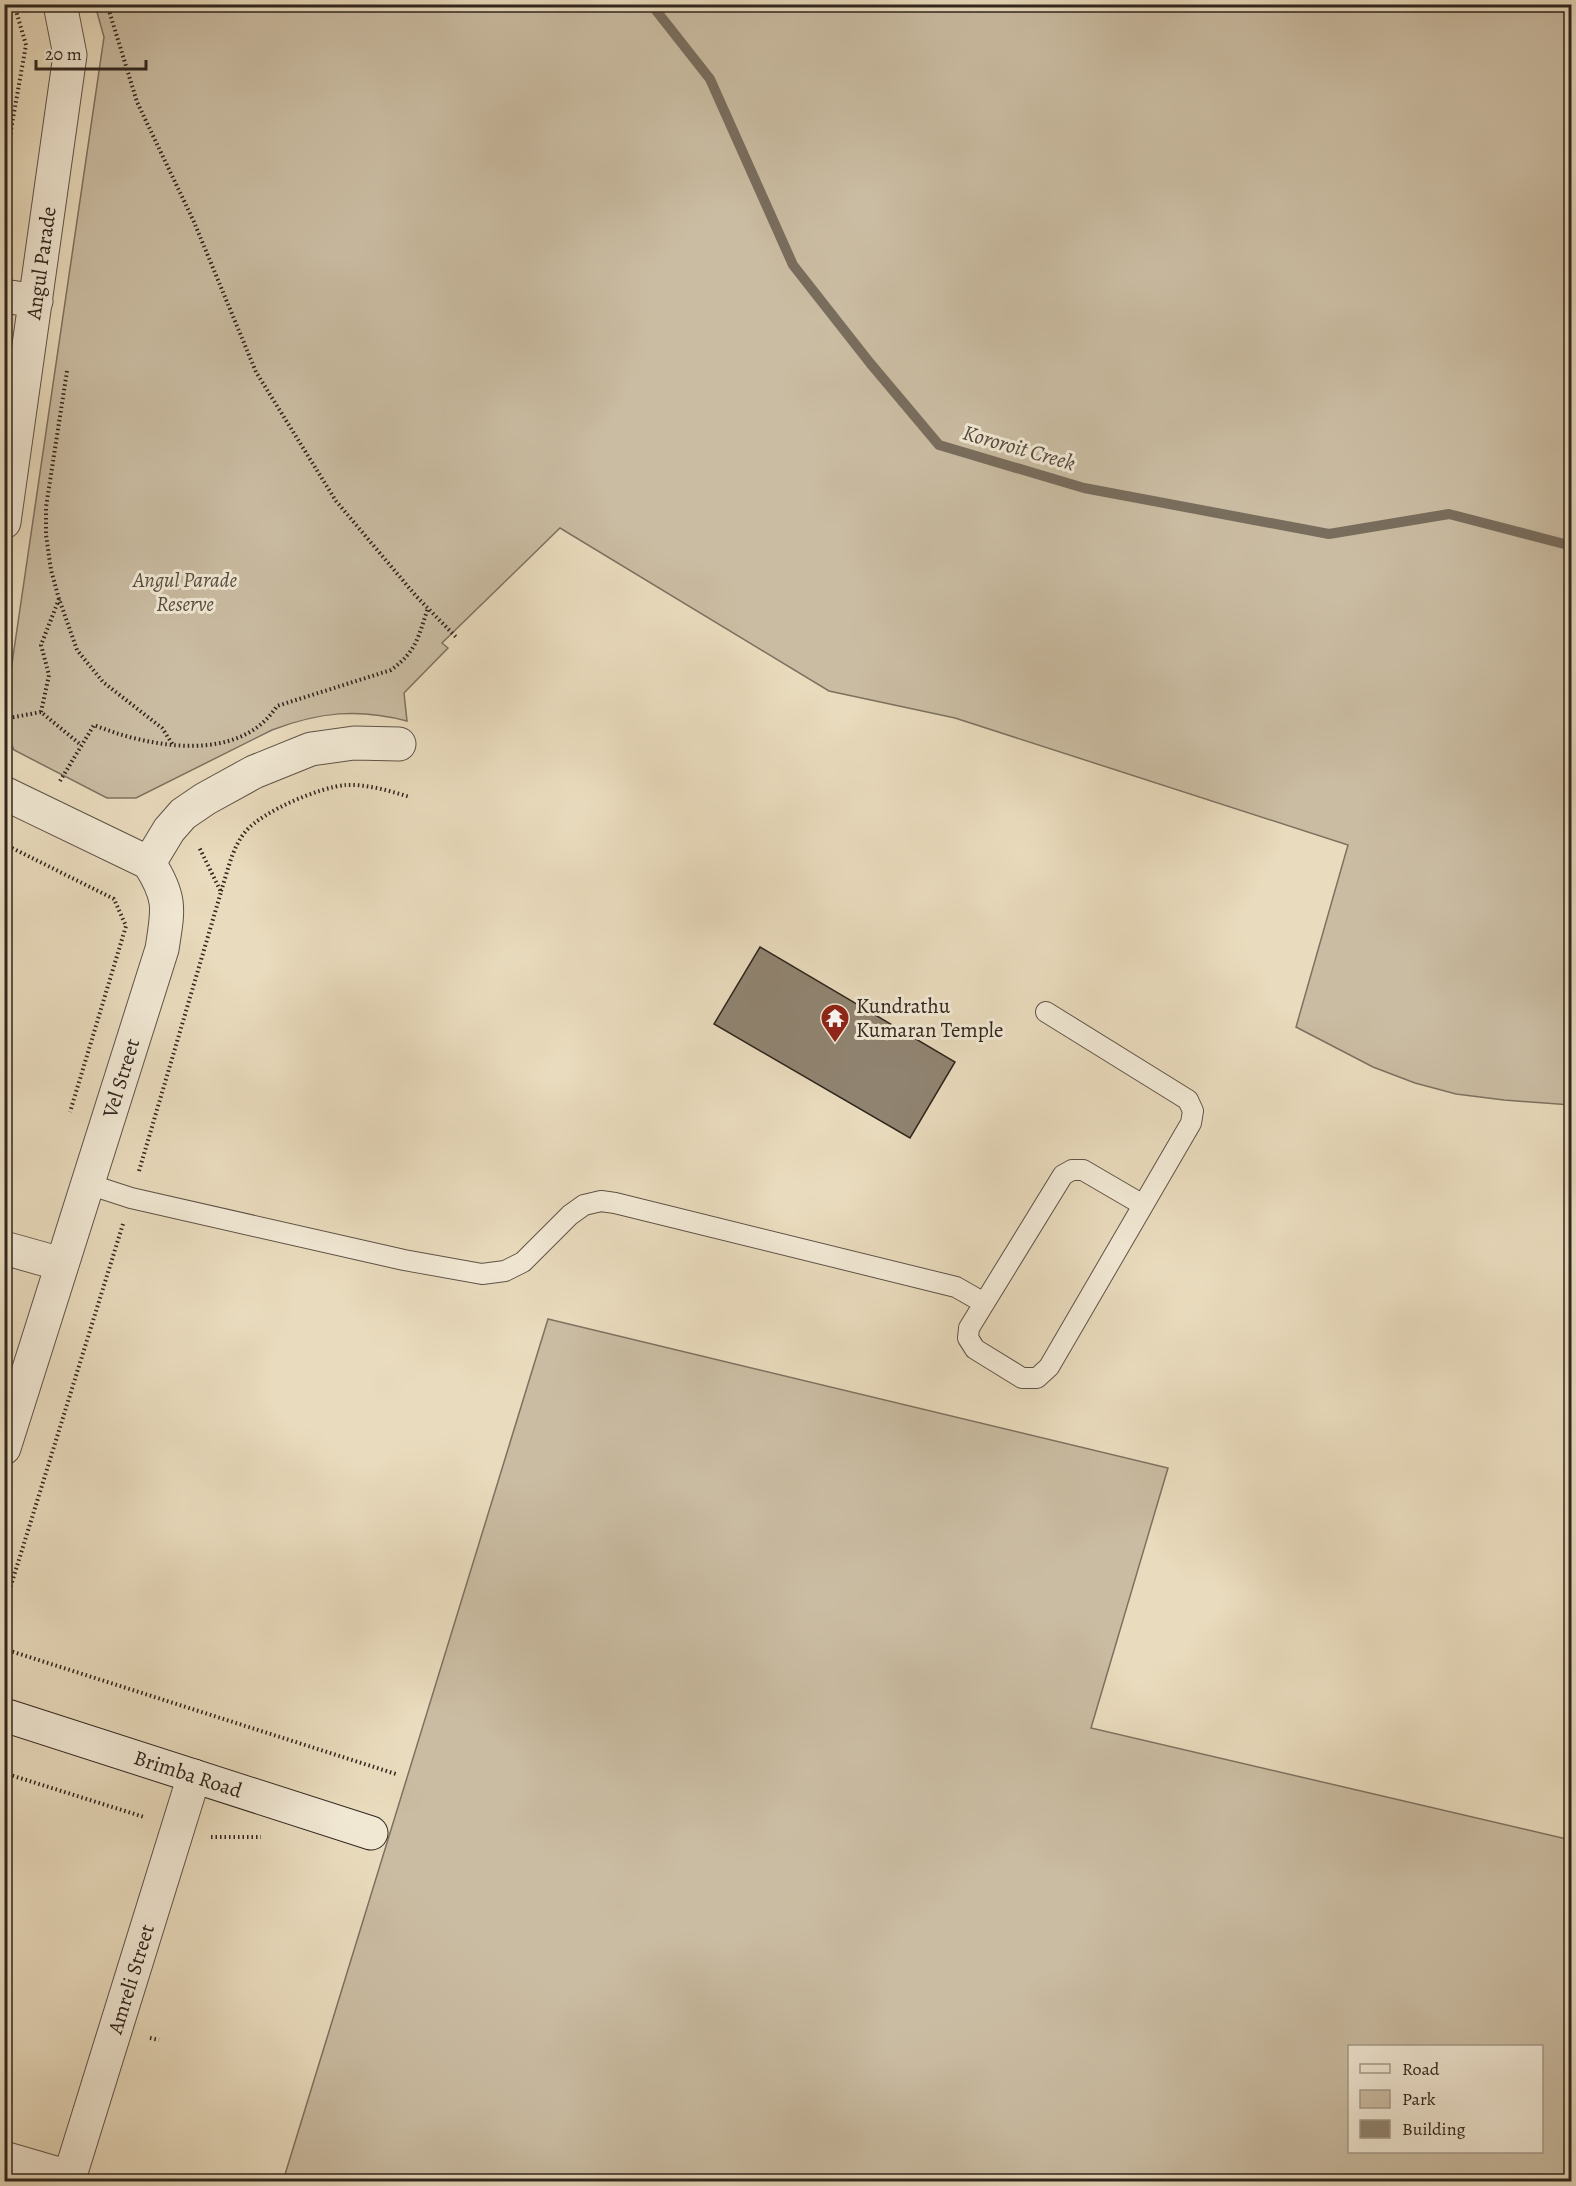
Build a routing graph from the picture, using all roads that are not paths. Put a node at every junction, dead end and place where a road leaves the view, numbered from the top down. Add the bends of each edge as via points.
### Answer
1 (60, 4) edge
2 (20, 299) edge
3 (4, 522) edge
4 (399, 744) dead end
5 (4, 793) edge
6 (149, 863) junction
7 (1046, 1012) dead end
8 (88, 1184) junction
9 (1143, 1205) junction
10 (4, 1248) edge
11 (61, 1264) junction
12 (984, 1303) junction
13 (4, 1448) edge
14 (4, 1715) edge
15 (194, 1776) junction
16 (371, 1833) dead end
17 (4, 2157) edge
18 (68, 2179) edge

1 - 2 street, Angul Parade via 70,55
2 - 3 street, Angul Parade
4 - 6 street via 354,743 311,749 254,772 183,814
5 - 6 street
6 - 8 street, Vel Street via 162,884 168,912 162,949
7 - 9 lane via 1188,1100 1193,1111 1191,1123
8 - 11 street, Vel Street
8 - 12 lane via 131,1198 482,1274 505,1271 523,1262 584,1205 615,1203 956,1287
9 - 12 lane via 1083,1170 1063,1174
9 - 12 lane via 1048,1367 1037,1378 1022,1378 975,1349 968,1338 969,1328
10 - 11 street
11 - 13 street, Vel Street
14 - 15 street, Brimba Road
15 - 16 street, Brimba Road
15 - 18 street, Amreli Street
17 - 18 street

